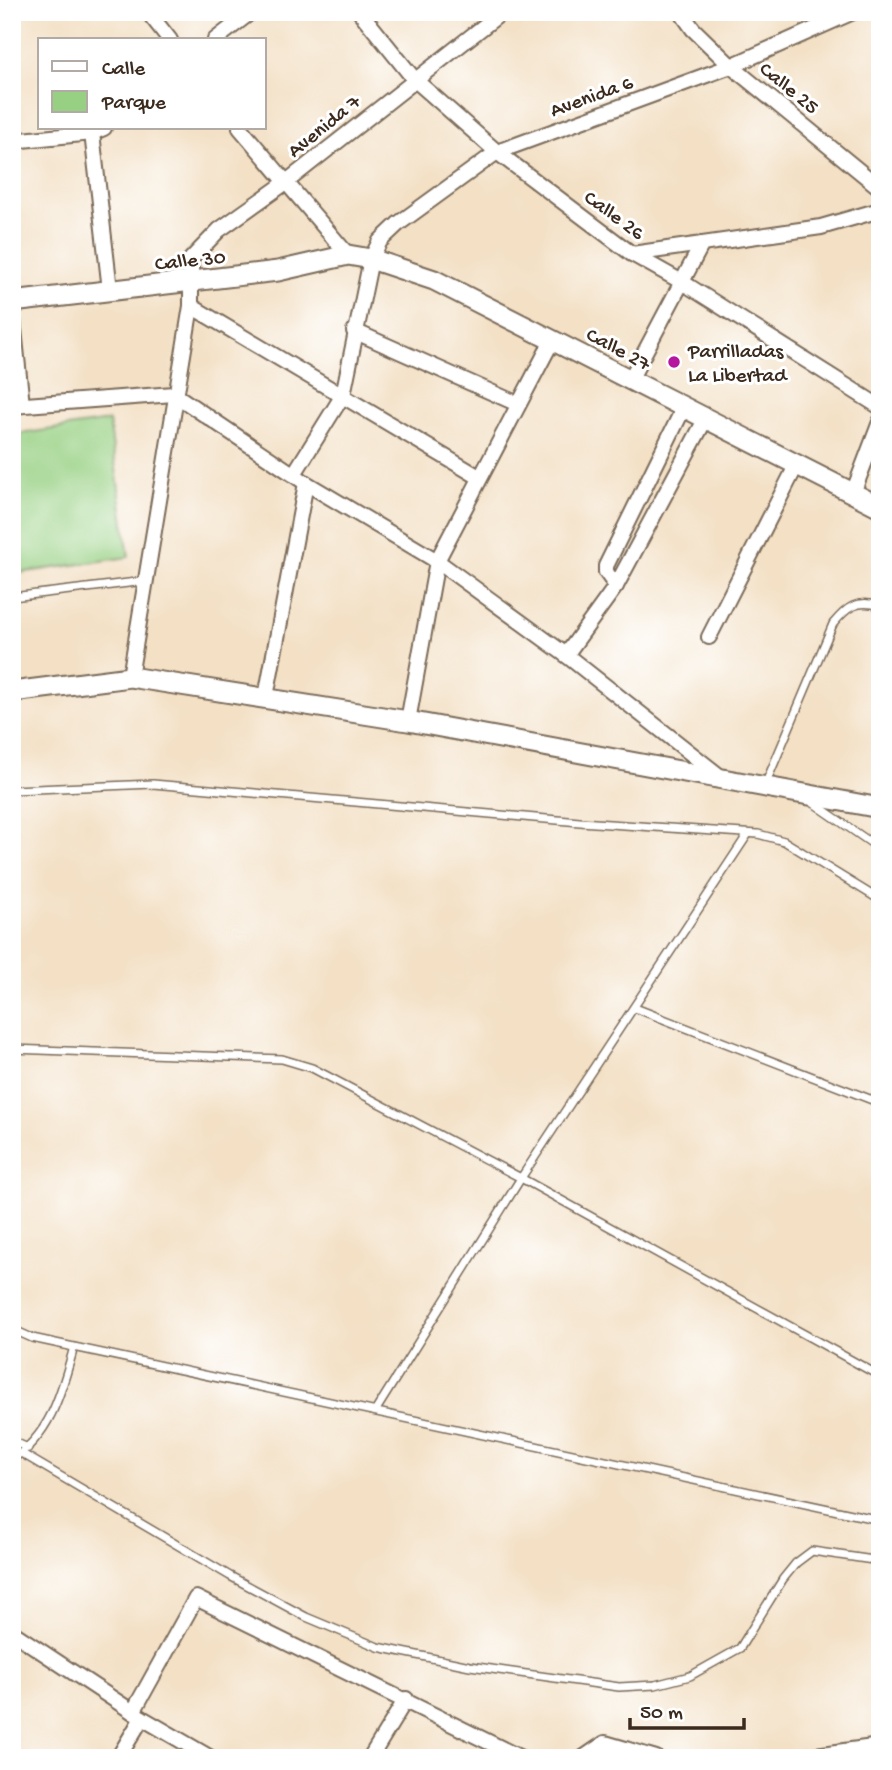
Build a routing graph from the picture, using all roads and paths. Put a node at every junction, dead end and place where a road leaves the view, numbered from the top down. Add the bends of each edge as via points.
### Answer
1 (148, 12) edge
2 (251, 12) edge
3 (360, 12) edge
4 (502, 12) edge
5 (681, 12) edge
6 (853, 12) edge
7 (168, 38) edge
8 (218, 38) edge
9 (730, 66) junction
10 (414, 79) junction
11 (98, 130) edge
12 (242, 130) edge
13 (12, 141) edge
14 (497, 152) junction
15 (285, 183) junction
16 (880, 188) edge
17 (880, 211) edge
18 (702, 244) junction
19 (632, 254) junction
20 (348, 255) junction
21 (371, 259) junction
22 (191, 282) junction
23 (682, 282) junction
24 (110, 290) junction
25 (12, 302) edge
26 (191, 306) junction
27 (12, 310) edge
28 (354, 331) junction
29 (553, 339) junction
30 (630, 380) junction
31 (174, 394) junction
32 (343, 395) junction
33 (518, 404) junction
34 (17, 405) edge
35 (684, 407) junction
36 (880, 407) edge
37 (706, 418) junction
38 (880, 422) edge
39 (796, 466) junction
40 (479, 477) junction
41 (300, 479) junction
42 (853, 493) junction
43 (880, 507) edge
44 (437, 561) junction
45 (145, 581) junction
46 (616, 586) junction
47 (12, 597) edge
48 (880, 606) edge
49 (709, 637) dead end
50 (566, 655) junction
51 (130, 677) junction
52 (12, 692) edge
53 (266, 697) junction
54 (408, 721) junction
55 (726, 781) junction
56 (764, 786) junction
57 (12, 790) edge
58 (802, 795) junction
59 (880, 807) edge
60 (748, 834) junction
61 (880, 849) edge
62 (880, 900) edge
63 (635, 1008) junction
64 (12, 1049) edge
65 (880, 1102) edge
66 (522, 1178) junction
67 (12, 1329) edge
68 (74, 1347) junction
69 (880, 1376) edge
70 (376, 1410) junction
71 (12, 1441) edge
72 (25, 1451) junction
73 (12, 1459) edge
74 (880, 1520) edge
75 (880, 1561) edge
76 (12, 1632) edge
77 (406, 1699) junction
78 (137, 1715) junction
79 (880, 1746) edge
80 (118, 1758) edge
81 (211, 1758) edge
82 (370, 1758) edge
83 (521, 1758) edge
84 (583, 1758) edge
85 (656, 1758) edge
86 (794, 1758) edge

1 - 7 street
2 - 8 street
3 - 10 street, Calle 26
4 - 10 street, Avenida 7
5 - 9 street, Calle 25
6 - 9 street, Avenida 6
9 - 14 street, Avenida 6
9 - 16 street, Calle 25
10 - 14 street, Calle 26
10 - 15 street, Avenida 7
11 - 13 street
11 - 24 street
12 - 15 street
14 - 19 street, Calle 26
14 - 21 street, Avenida 6 via 398,224 380,241
15 - 20 street
15 - 22 street, Avenida 7 via 195,252
17 - 18 street via 821,228
18 - 19 street
18 - 23 street
19 - 23 street, Calle 26
20 - 21 main road, Calle 30
20 - 22 main road, Calle 30 via 278,271
21 - 28 street
21 - 29 main road, Calle 27 via 434,280
22 - 24 main road, Calle 30
22 - 26 street, Avenida 7
23 - 30 street
23 - 36 street, Calle 26
24 - 25 main road, Calle 30
26 - 31 street, Avenida 7
26 - 32 street
27 - 34 street
28 - 32 street
28 - 33 street
29 - 30 main road, Calle 27
29 - 33 street
30 - 35 main road, Calle 27
31 - 34 street
31 - 41 street
31 - 45 street, Avenida 7
32 - 40 street
32 - 41 street
33 - 40 street
35 - 37 main road, Calle 27
35 - 46 street via 606,566
37 - 39 main road, Calle 27
37 - 46 street
38 - 42 street
39 - 42 main road, Calle 27
39 - 49 street
40 - 44 street
41 - 44 street
41 - 53 street
42 - 43 main road, Calle 27
44 - 50 street
44 - 54 street
45 - 47 lane
45 - 51 street, Avenida 7
46 - 50 street
48 - 56 lane via 852,605 833,624
50 - 55 street
51 - 52 main road
51 - 53 main road
53 - 54 main road
54 - 55 main road
55 - 56 main road
56 - 58 main road
57 - 60 lane via 152,784
58 - 59 main road
58 - 61 lane
60 - 62 lane via 784,841
60 - 63 lane
63 - 65 lane
63 - 66 lane
64 - 66 lane via 282,1059 312,1068
66 - 69 lane
66 - 70 lane
67 - 68 lane
68 - 70 lane
68 - 72 lane via 46,1428
70 - 74 lane
71 - 72 lane
72 - 73 lane
72 - 75 lane via 230,1576 378,1647 470,1666 619,1686 655,1685 690,1676 740,1648 783,1579 812,1551
76 - 78 street
77 - 78 street via 196,1598
77 - 82 street
77 - 83 street
78 - 80 street
78 - 81 street
79 - 86 street
84 - 85 street via 605,1743

